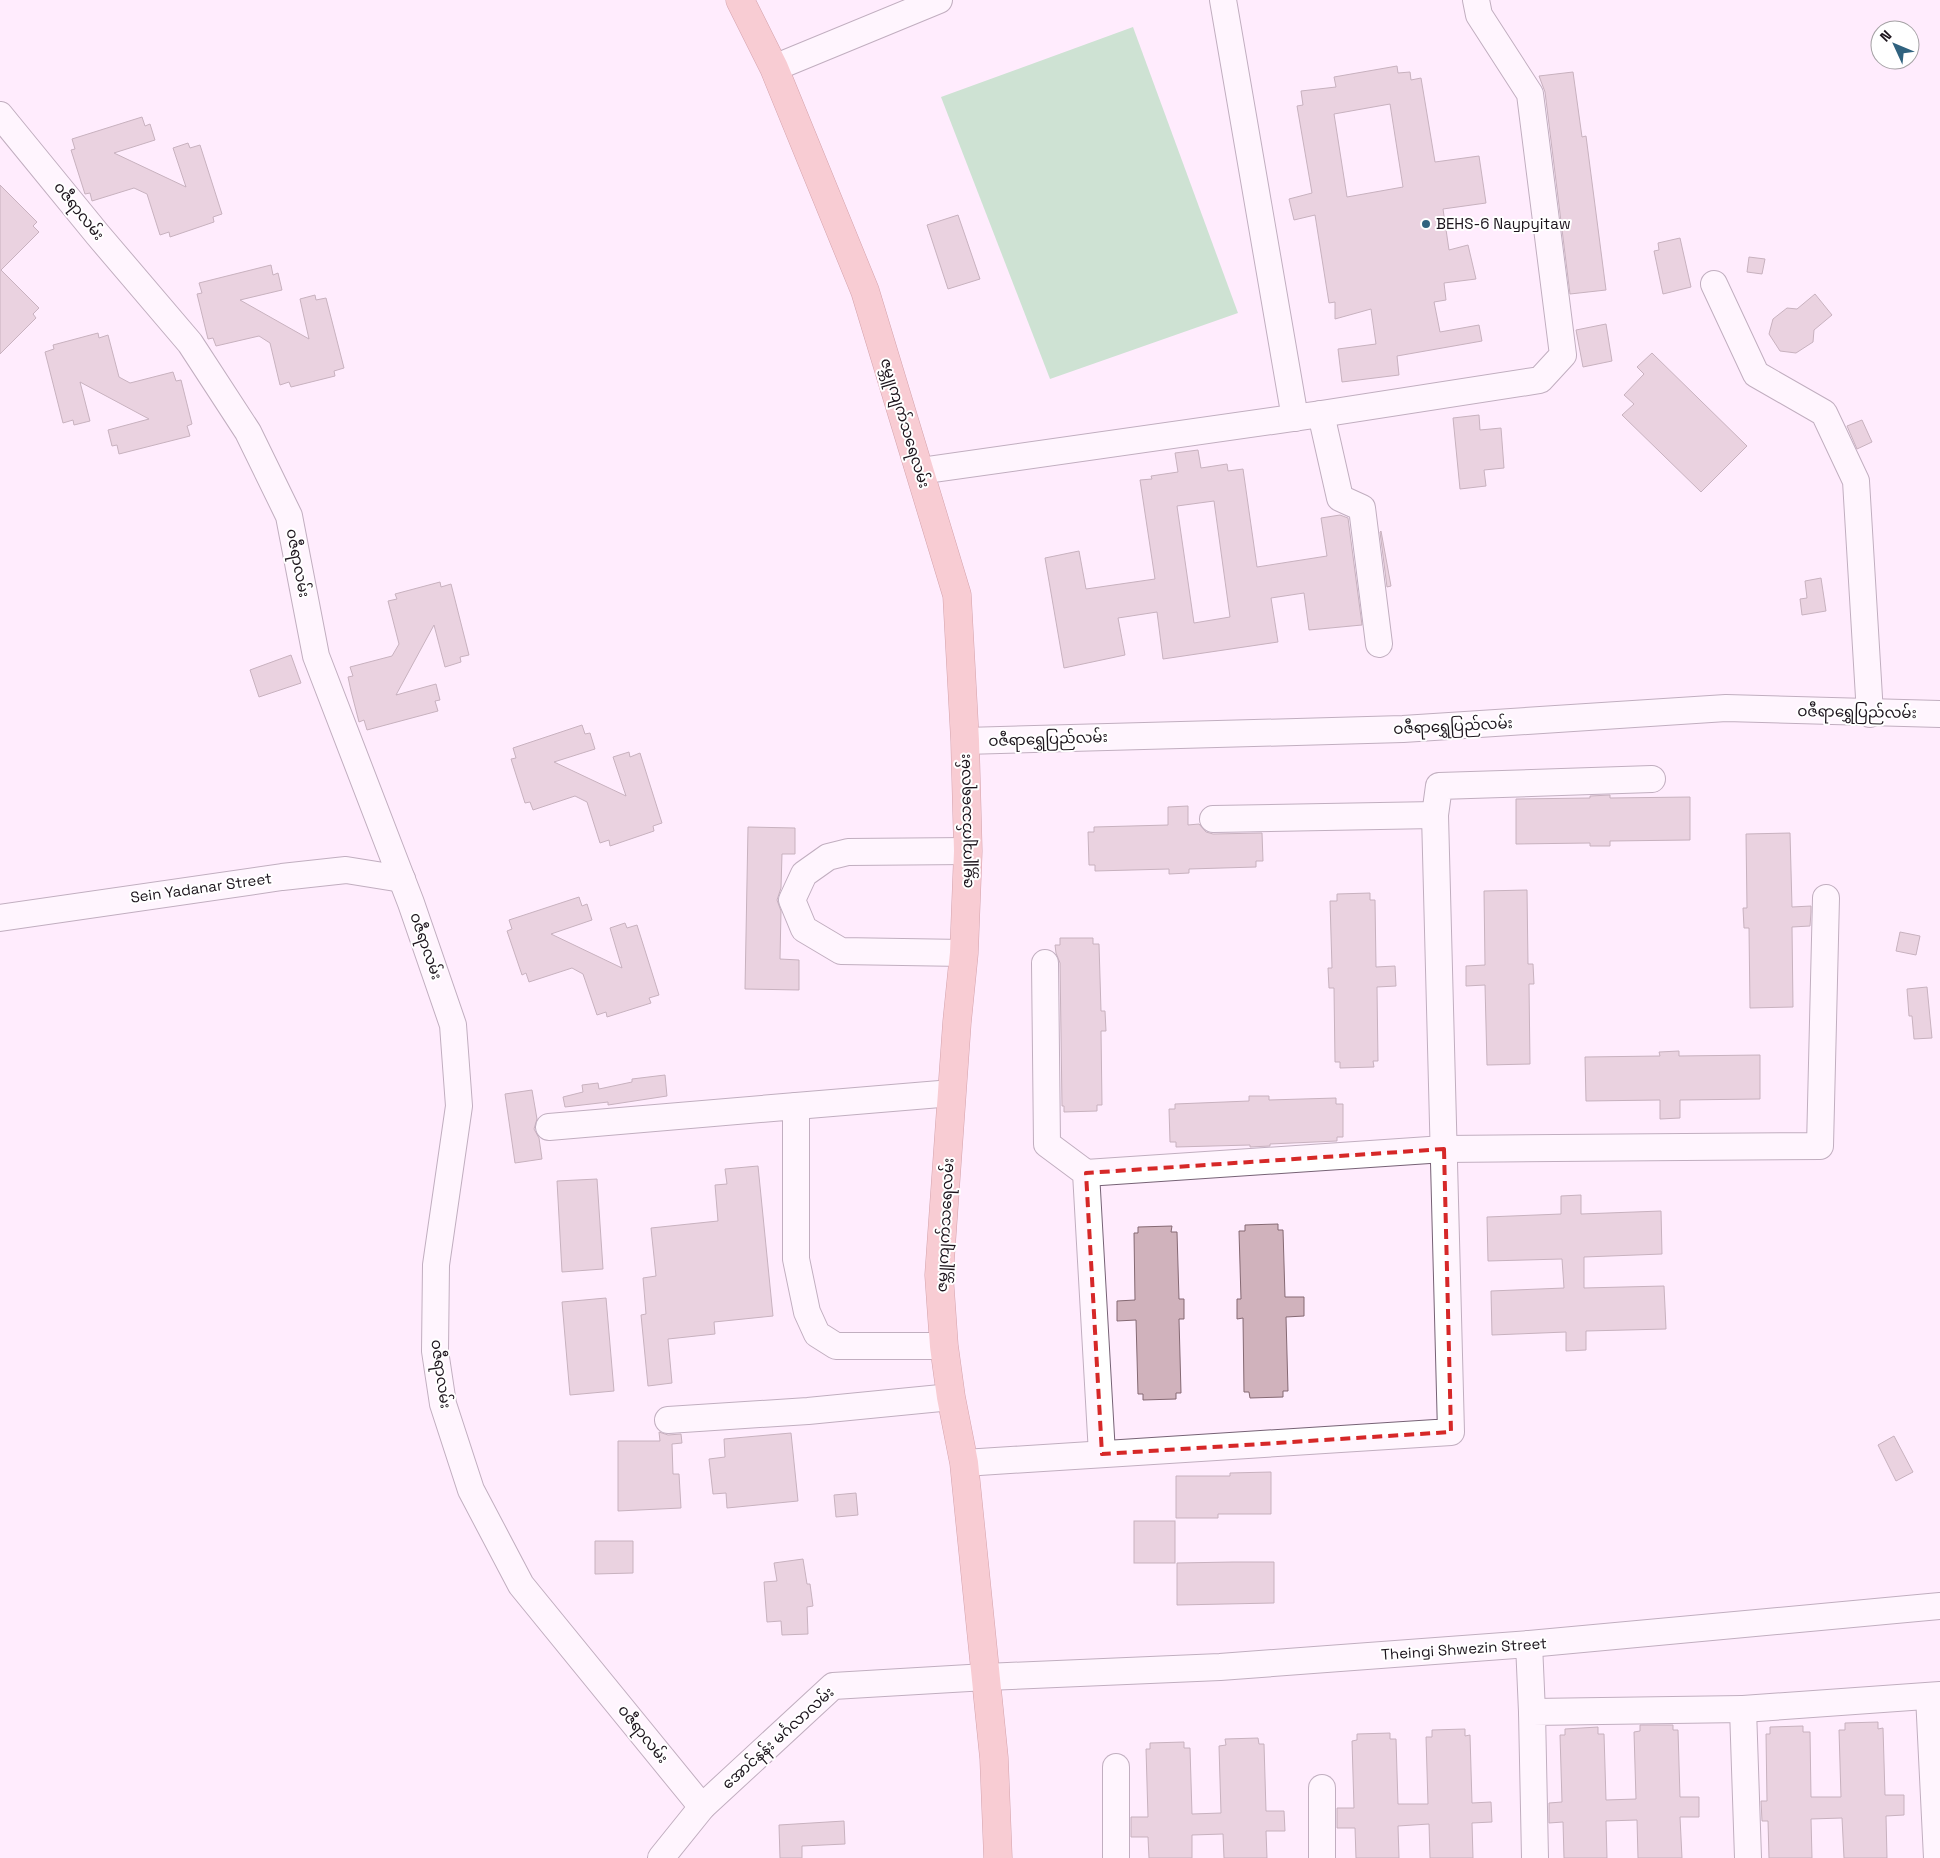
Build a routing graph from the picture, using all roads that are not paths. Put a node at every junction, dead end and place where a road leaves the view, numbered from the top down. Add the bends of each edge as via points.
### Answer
1 (939, 0) edge
2 (1223, 0) edge
3 (1476, 0) edge
4 (746, 2) edge
5 (774, 68) junction
6 (0, 115) edge
7 (1714, 284) dead end
8 (1321, 414) junction
9 (1295, 418) junction
10 (920, 471) junction
11 (1379, 644) dead end
12 (1870, 714) junction
13 (1940, 714) edge
14 (965, 741) junction
15 (1652, 779) dead end
16 (1435, 814) junction
17 (1214, 819) dead end
18 (968, 850) junction
19 (402, 879) junction
20 (1826, 898) dead end
21 (0, 918) edge
22 (964, 953) junction
23 (1044, 963) dead end
24 (952, 1093) junction
25 (796, 1106) junction
26 (549, 1127) dead end
27 (1444, 1149) junction
28 (1086, 1173) junction
29 (944, 1346) junction
30 (951, 1397) junction
31 (668, 1420) dead end
32 (1102, 1454) junction
33 (964, 1463) junction
34 (1940, 1606) edge
35 (1529, 1644) junction
36 (986, 1677) junction
37 (1935, 1696) edge
38 (1743, 1709) junction
39 (1532, 1712) junction
40 (1116, 1767) dead end
41 (1322, 1788) dead end
42 (702, 1807) junction
43 (661, 1858) edge
44 (998, 1858) edge
45 (1116, 1858) edge
46 (1322, 1858) edge
47 (1535, 1858) edge
48 (1748, 1858) edge
49 (1937, 1858) edge

1 - 5 street
2 - 9 street
3 - 8 street via 1479,15 1530,94 1563,355 1540,380
4 - 5 main road, ဇမ္ဘူကျက်သရေလမ်း
5 - 10 main road, ဇမ္ဘူကျက်သရေလမ်း via 865,291
6 - 19 street, ဝဇီရာလမ်း via 190,343 248,432 289,516 316,656
7 - 12 street via 1756,374 1824,413 1856,481
8 - 9 street
8 - 11 street via 1340,498 1362,508
9 - 10 street
10 - 14 main road, ဇမ္ဘူကျက်သရေလမ်း via 957,595
12 - 13 street, ဝဇီရာရွှေပြည်လမ်း
12 - 14 street, ဝဇီရာရွှေပြည်လမ်း via 1726,708 1403,729
14 - 18 main road, ဇမ္ဘူကျက်သရေလမ်း
15 - 16 street via 1439,786
16 - 17 street
16 - 27 street
18 - 22 main road, ဇမ္ဘူကျက်သရေလမ်း
18 - 22 street via 848,852 828,856 804,874 792,900 804,929 840,951
19 - 21 street, Sein Yadanar Street via 346,870
19 - 42 street, ဝဇီရာလမ်း via 453,1026 460,1106 436,1265 435,1351 443,1404 472,1490 521,1585
20 - 27 street via 1820,1146
22 - 24 main road, ဇမ္ဘူကျက်သရေလမ်း
23 - 28 street via 1047,1144
24 - 25 street
24 - 29 main road, ဇမ္ဘူကျက်သရေလမ်း via 939,1275
25 - 26 street
25 - 29 street via 796,1259 807,1312 817,1334 836,1346
27 - 28 street
27 - 32 street via 1451,1432
28 - 32 street
29 - 30 main road, ဇမ္ဘူကျက်သရေလမ်း
30 - 31 street
30 - 33 main road, ဇမ္ဘူကျက်သရေလမ်း
32 - 33 street
33 - 36 main road, ဇမ္ဘူကျက်သရေလမ်း
34 - 35 street, Theingi Shwezin Street
35 - 36 street, Theingi Shwezin Street via 1220,1667
35 - 39 street
36 - 42 street, အောင်နန်း မင်္ဂလာလမ်း via 833,1686
36 - 44 main road, ဇမ္ဘူကျက်သရေလမ်း via 994,1758
37 - 38 street
37 - 49 street
38 - 39 street
38 - 48 street
39 - 47 street
40 - 45 street
41 - 46 street
42 - 43 street, အောင်နန်း မင်္ဂလာလမ်း

